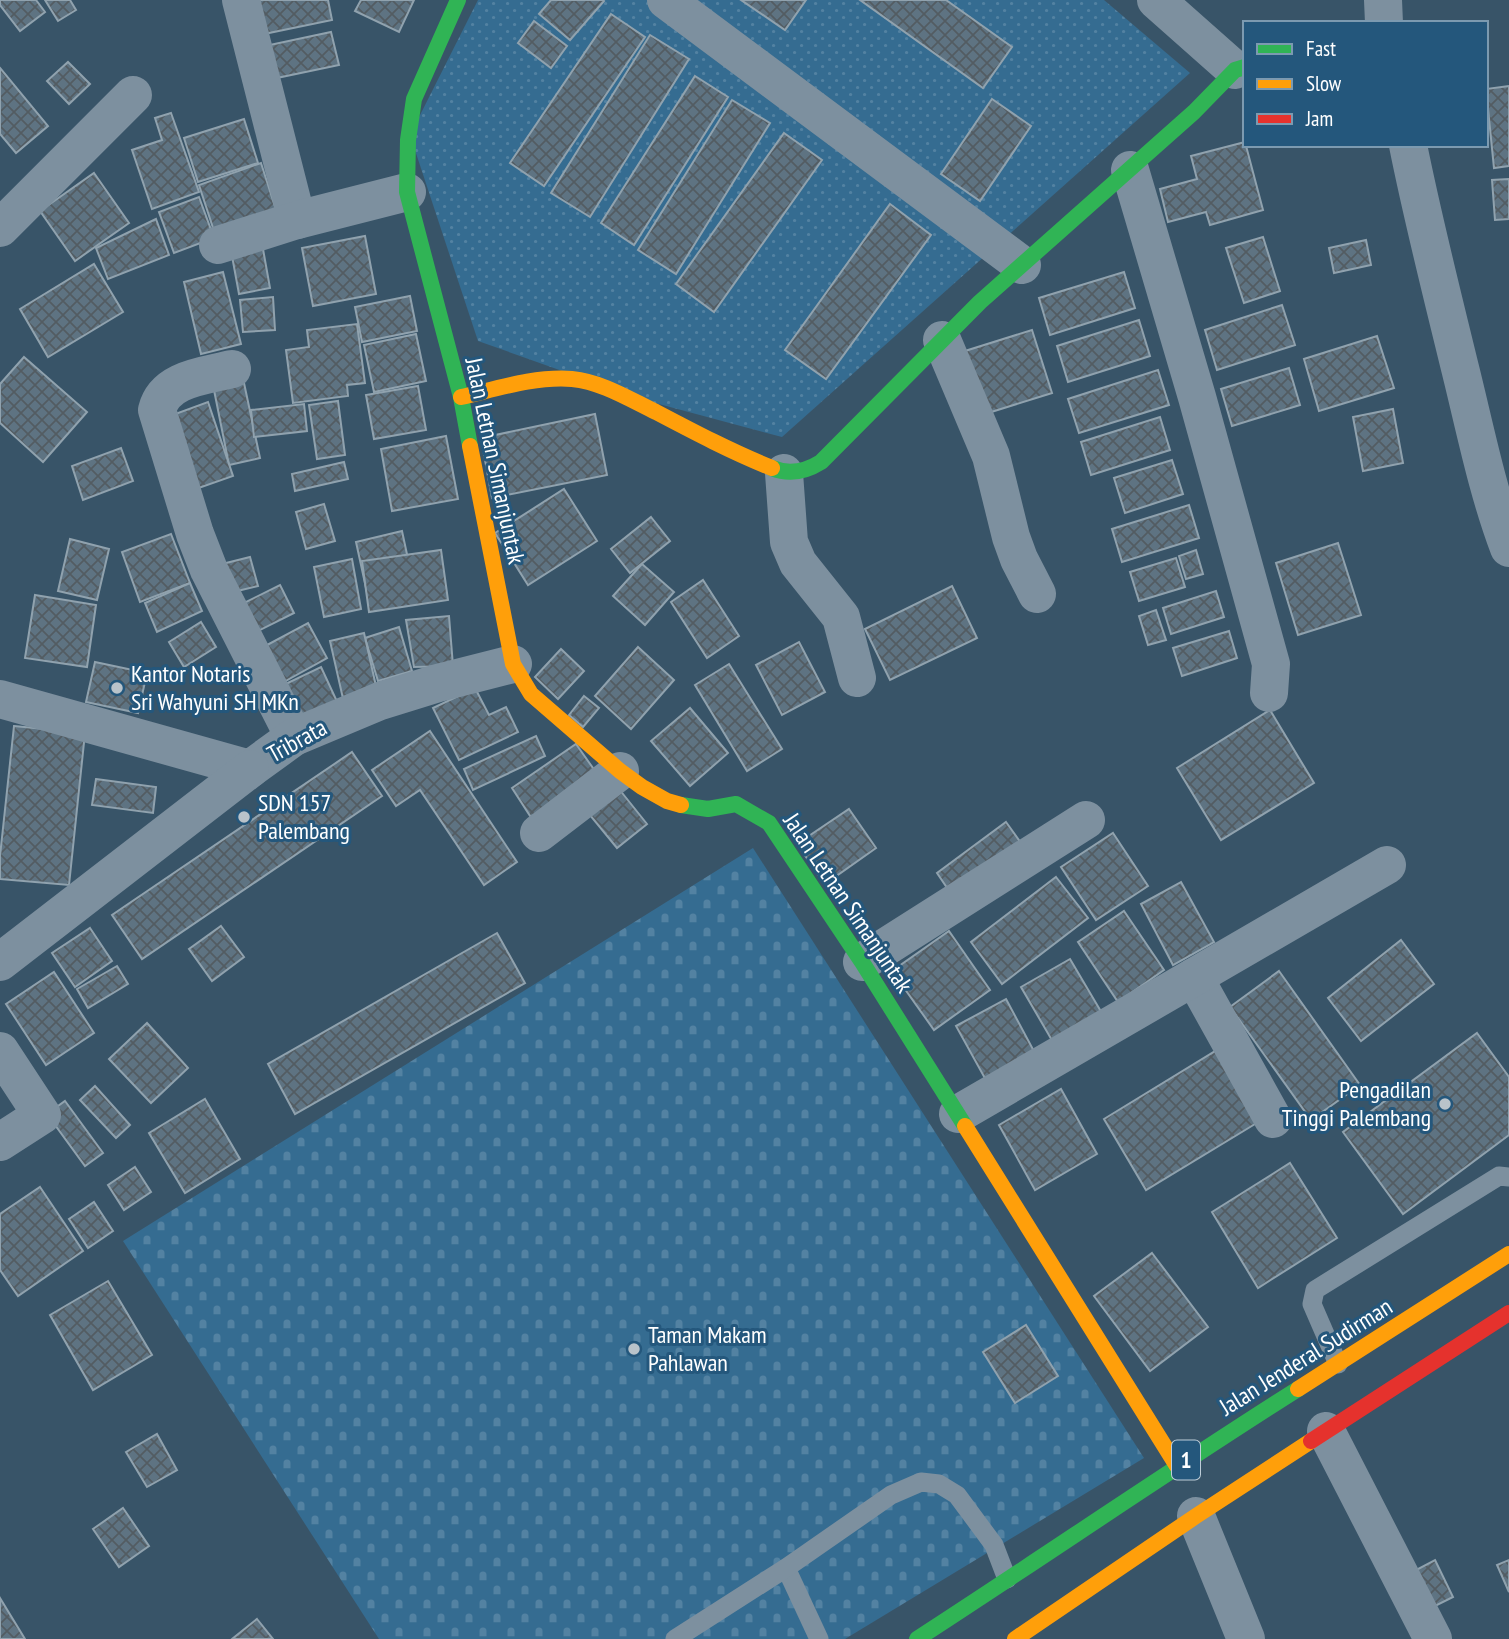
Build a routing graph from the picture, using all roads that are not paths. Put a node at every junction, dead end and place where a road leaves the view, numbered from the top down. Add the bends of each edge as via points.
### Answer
1 (241, 0) edge
2 (458, 0) edge
3 (666, 0) edge
4 (1156, 0) edge
5 (1240, 68) edge
6 (133, 95) dead end
7 (1408, 147) edge
8 (1130, 170) junction
9 (407, 192) junction
10 (297, 220) junction
11 (0, 228) edge
12 (218, 245) dead end
13 (1022, 265) junction
14 (942, 340) junction
15 (232, 369) dead end
16 (461, 397) junction
17 (784, 473) junction
18 (1506, 530) edge
19 (1037, 594) dead end
20 (513, 664) junction
21 (857, 678) dead end
22 (1269, 693) dead end
23 (0, 699) edge
24 (294, 737) junction
25 (250, 769) junction
26 (620, 771) junction
27 (1086, 820) dead end
28 (539, 833) dead end
29 (1387, 865) dead end
30 (0, 962) edge
31 (862, 962) junction
32 (1194, 977) junction
33 (0, 1051) edge
34 (958, 1114) junction
35 (1273, 1119) dead end
36 (0, 1142) edge
37 (1509, 1177) edge
38 (1509, 1254) edge
39 (1509, 1313) edge
40 (1338, 1364) junction
41 (1326, 1431) junction
42 (1177, 1466) junction
43 (1196, 1516) junction
44 (786, 1567) junction
45 (1007, 1579) junction
46 (675, 1639) edge
47 (819, 1639) edge
48 (917, 1639) edge
49 (1015, 1639) edge
50 (1247, 1639) edge
51 (1433, 1639) edge

1 - 10 street
2 - 9 main road, Jalan Letnan Simanjuntak via 414,99
3 - 13 street
4 - 5 street
5 - 8 main road
6 - 11 street
7 - 18 street
8 - 13 main road
8 - 22 street via 1271,664
9 - 10 street
9 - 16 main road, Jalan Letnan Simanjuntak
10 - 12 street
13 - 14 main road
14 - 17 main road via 821,462 808,470
14 - 19 street via 991,456 1011,537
15 - 24 street via 178,383 159,401 157,410 209,570
16 - 17 main road via 535,381 589,382
16 - 20 main road, Jalan Letnan Simanjuntak
17 - 21 street via 789,542 798,563 841,617
20 - 24 street, Tribrata via 380,701
20 - 26 main road, Jalan Letnan Simanjuntak via 531,694
23 - 25 street, Tribrata
24 - 25 street, Tribrata
25 - 30 street
26 - 28 street
26 - 31 main road, Jalan Letnan Simanjuntak via 667,801 708,809 736,804 769,823
27 - 31 street
29 - 32 street
31 - 34 main road, Jalan Letnan Simanjuntak
32 - 34 street
32 - 35 street
33 - 36 street via 42,1115
34 - 42 main road, Jalan Letnan Simanjuntak
37 - 40 lane via 1499,1176 1315,1290 1312,1304
38 - 40 main road, Jalan Jenderal Sudirman / 1 via 1462,1293
39 - 41 main road, 1 via 1478,1326
40 - 42 main road, Jalan Jenderal Sudirman / 1
41 - 43 main road, 1
41 - 51 street
42 - 45 main road, Jalan Jenderal Sudirman / 1
43 - 49 main road, 1
43 - 50 street
44 - 45 lane via 891,1495 921,1482 939,1484 957,1495 994,1545
44 - 46 lane
44 - 47 lane
45 - 48 main road, Jalan Jenderal Sudirman / 1

